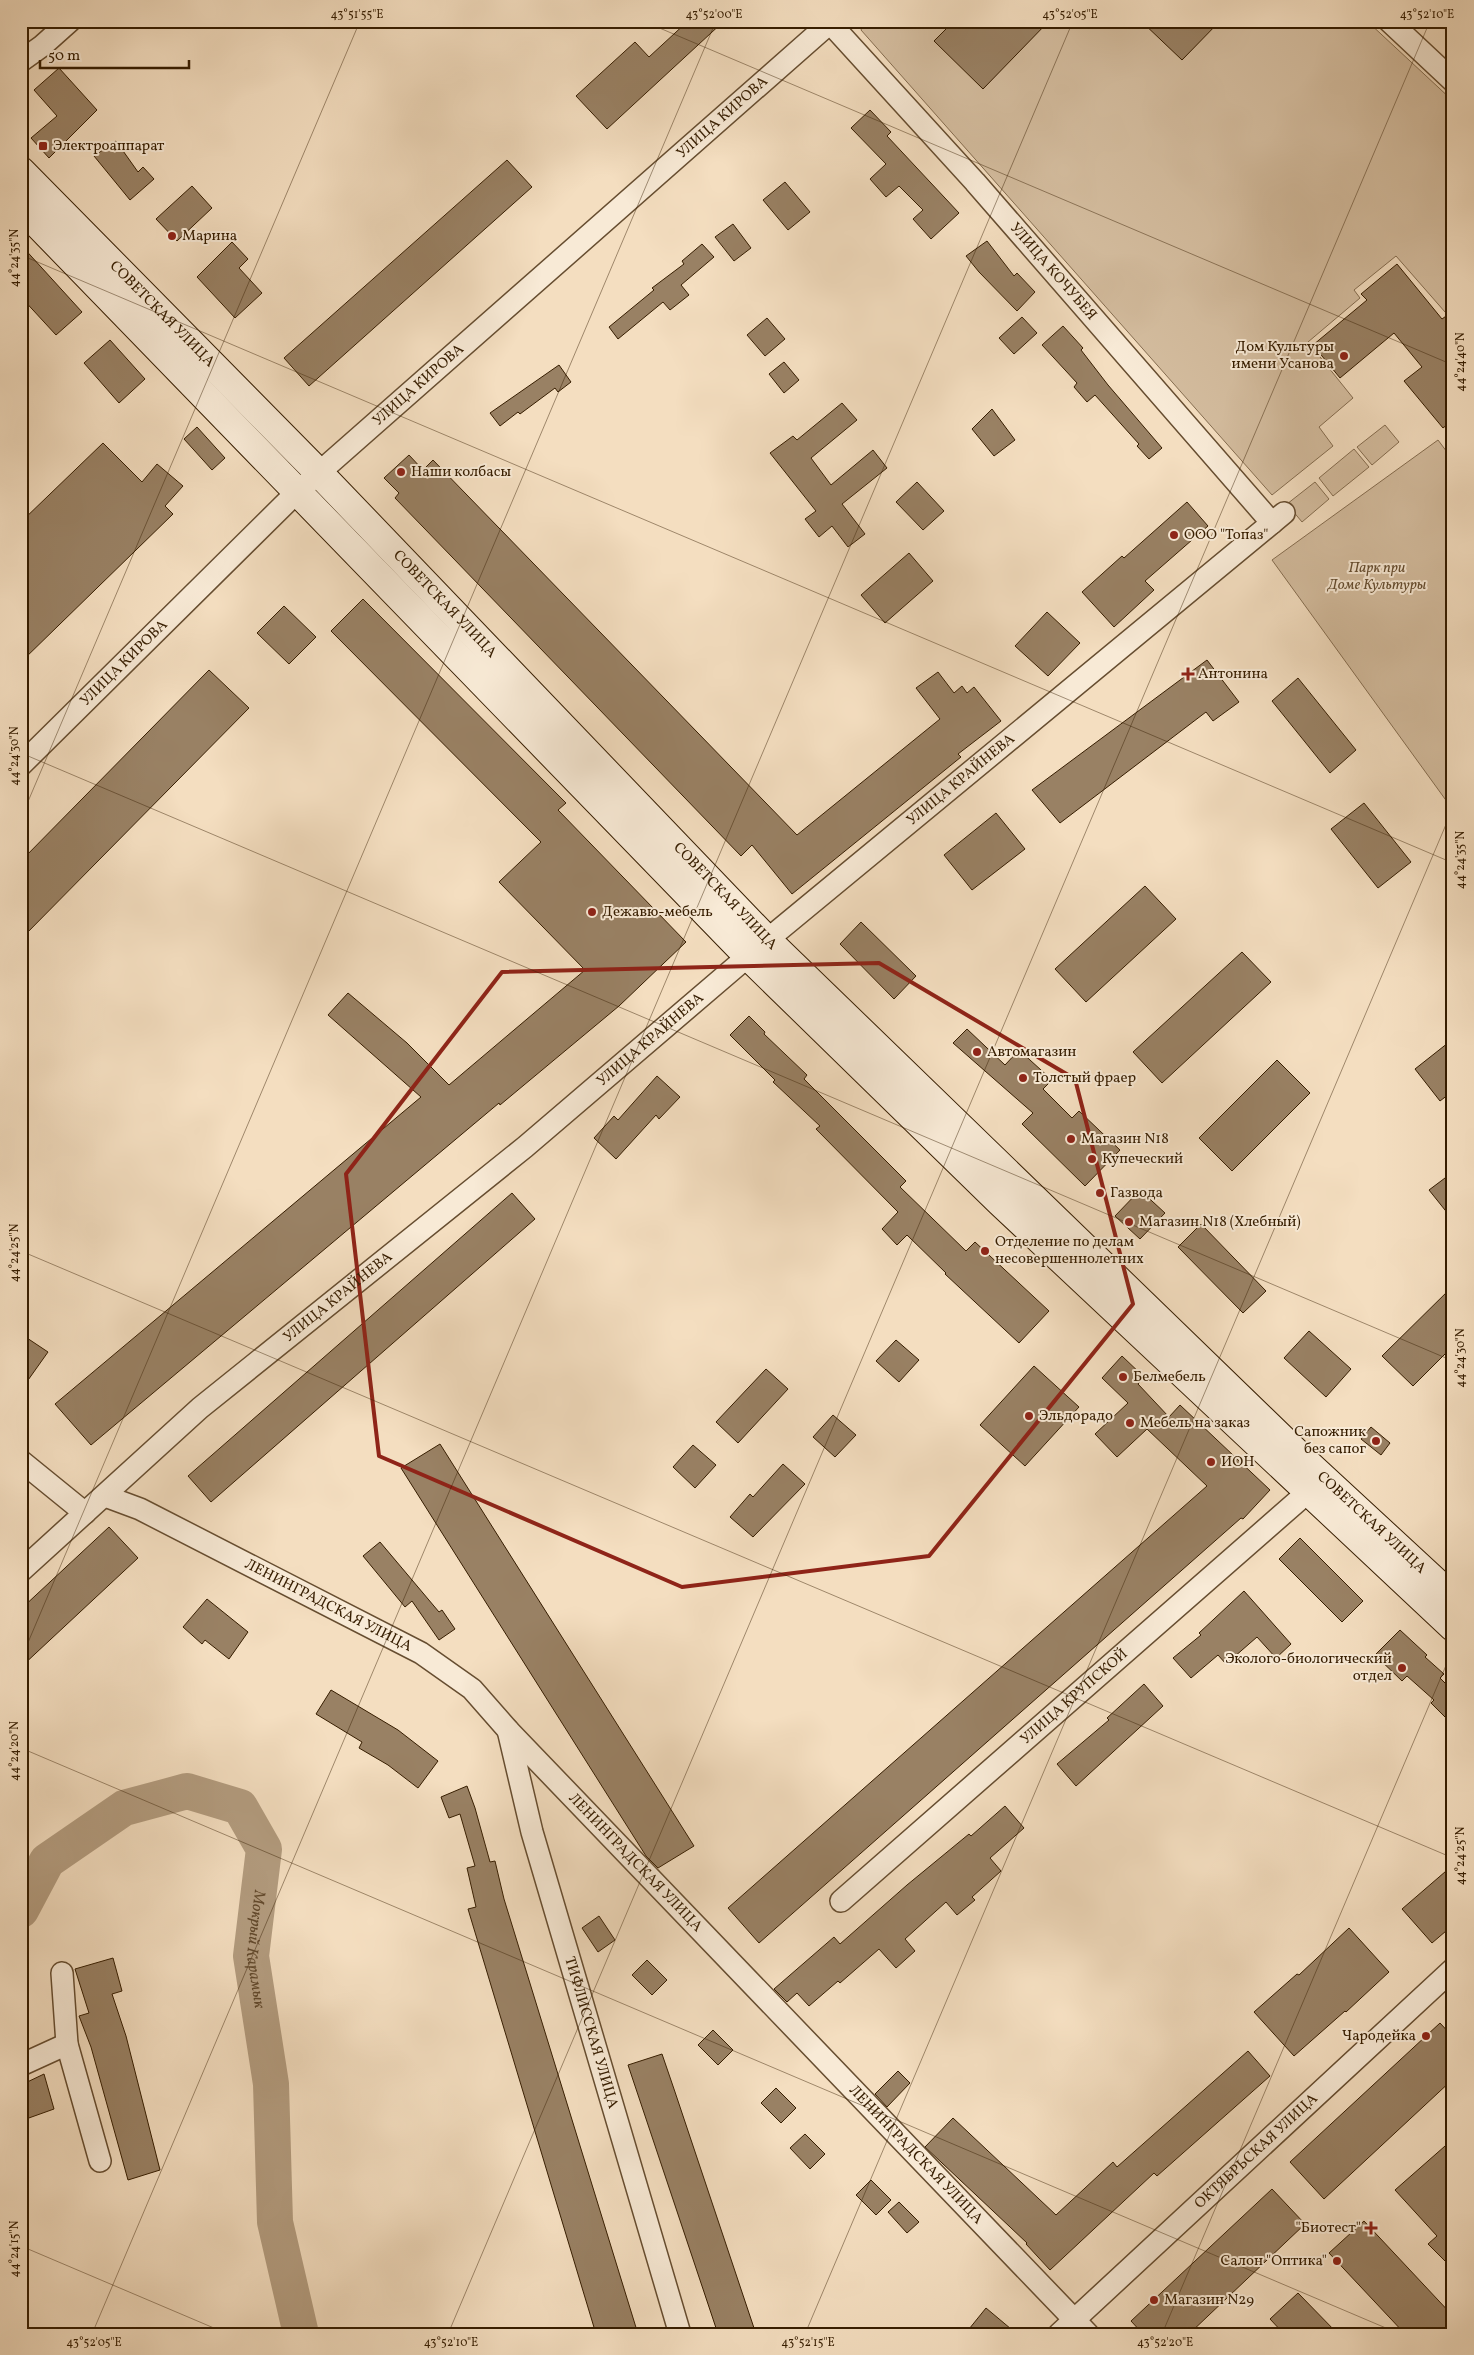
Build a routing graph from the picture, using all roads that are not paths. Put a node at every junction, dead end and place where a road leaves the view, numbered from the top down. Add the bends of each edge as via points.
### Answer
1 (70, 21) edge
2 (1389, 21) edge
3 (831, 22) edge
4 (21, 61) edge
5 (1453, 81) edge
6 (21, 171) edge
7 (21, 207) edge
8 (319, 473) junction
9 (296, 493) junction
10 (1278, 518) joint
11 (21, 765) edge
12 (758, 948) junction
13 (21, 1461) edge
14 (1308, 1492) junction
15 (105, 1496) junction
16 (79, 1508) junction
17 (21, 1571) edge
18 (1453, 1598) edge
19 (1453, 1627) edge
20 (508, 1730) junction
21 (841, 1901) dead end
22 (1453, 1969) edge
23 (62, 1973) dead end
24 (67, 2044) junction
25 (21, 2065) edge
26 (100, 2161) dead end
27 (1066, 2326) edge
28 (680, 2334) edge
29 (1088, 2334) edge

1 - 4 street
2 - 5 street
3 - 8 street, УЛИЦА КИРОВА
3 - 10 street, УЛИЦА КОЧУБЕЯ
6 - 8 street, СОВЕТСКАЯ УЛИЦА
7 - 9 street, СОВЕТСКАЯ УЛИЦА
8 - 9 street, УЛИЦА КИРОВА
8 - 12 street, СОВЕТСКАЯ УЛИЦА
9 - 11 street, УЛИЦА КИРОВА
9 - 12 street, СОВЕТСКАЯ УЛИЦА
10 - 12 street, УЛИЦА КРАЙНЕВА
12 - 14 street, СОВЕТСКАЯ УЛИЦА via 1000,1202
12 - 15 street, УЛИЦА КРАЙНЕВА via 524,1147 200,1408
12 - 18 street, СОВЕТСКАЯ УЛИЦА
13 - 16 street
14 - 19 street, СОВЕТСКАЯ УЛИЦА
14 - 21 street, УЛИЦА КРУПСКОЙ
15 - 16 street, УЛИЦА КРАЙНЕВА
15 - 20 street, ЛЕНИНГРАДСКАЯ УЛИЦА via 140,1508 421,1653 472,1689
16 - 17 street, УЛИЦА КРАЙНЕВА
20 - 27 street, ЛЕНИНГРАДСКАЯ УЛИЦА
20 - 28 street, ТИФЛИССКАЯ УЛИЦА via 532,1832
22 - 27 street, ОКТЯБРЬСКАЯ УЛИЦА
23 - 24 street
24 - 25 street
24 - 26 street
27 - 29 street, ЛЕНИНГРАДСКАЯ УЛИЦА

